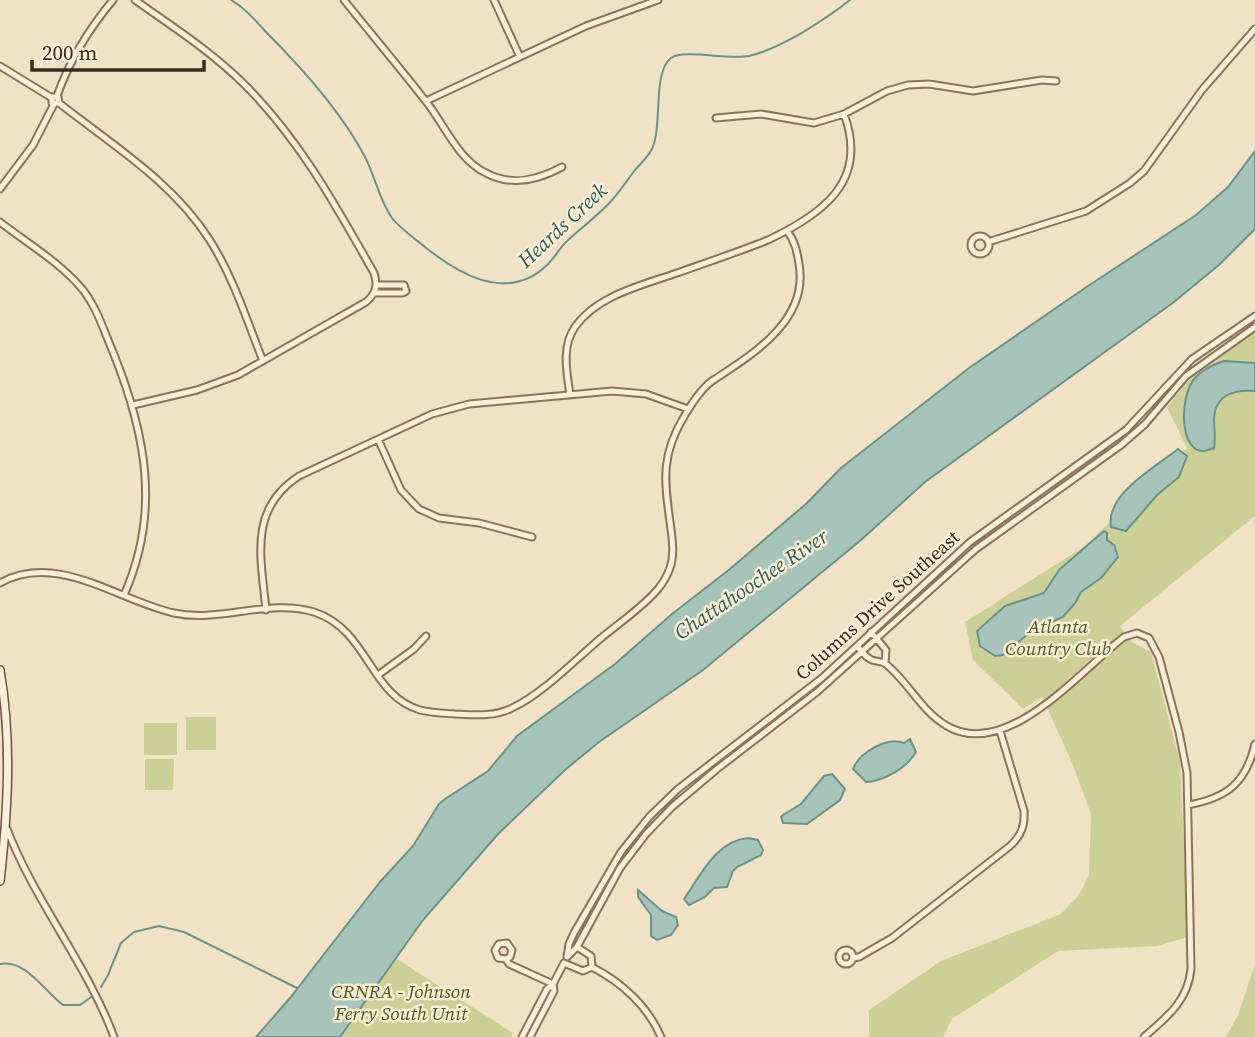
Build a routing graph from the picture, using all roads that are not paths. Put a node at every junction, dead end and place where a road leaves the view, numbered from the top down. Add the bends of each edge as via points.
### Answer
1 (113, 0) edge
2 (135, 0) edge
3 (344, 0) edge
4 (494, 0) edge
5 (658, 0) edge
6 (1255, 29) edge
7 (520, 57) junction
8 (0, 66) edge
9 (1056, 81) dead end
10 (55, 100) junction
11 (426, 102) junction
12 (844, 114) junction
13 (716, 118) dead end
14 (562, 167) dead end
15 (0, 189) edge
16 (0, 222) edge
17 (787, 232) junction
18 (988, 242) dead end
19 (376, 285) junction
20 (374, 293) junction
21 (1255, 316) edge
22 (1255, 327) edge
23 (263, 361) junction
24 (570, 395) junction
25 (133, 405) junction
26 (688, 409) junction
27 (378, 439) junction
28 (532, 537) dead end
29 (0, 583) edge
30 (124, 595) junction
31 (267, 610) junction
32 (871, 632) junction
33 (426, 636) dead end
34 (877, 639) junction
35 (856, 646) junction
36 (862, 652) junction
37 (885, 663) junction
38 (0, 670) edge
39 (378, 676) junction
40 (1000, 731) junction
41 (1255, 744) edge
42 (1188, 804) junction
43 (5, 822) junction
44 (0, 881) edge
45 (577, 947) junction
46 (853, 958) dead end
47 (506, 959) dead end
48 (566, 960) junction
49 (592, 967) junction
50 (553, 984) junction
51 (114, 1037) edge
52 (522, 1037) edge
53 (530, 1037) edge
54 (661, 1037) edge
55 (1144, 1037) edge

1 - 10 street via 79,45
2 - 19 street via 214,57 272,114 323,184
3 - 11 street
4 - 7 street
5 - 7 street
6 - 18 street via 1130,183 1086,211
7 - 11 street
8 - 10 street
9 - 12 street via 973,91 908,85
10 - 15 street via 33,145
10 - 23 street via 161,183 194,218 223,264
11 - 14 street via 465,157 487,174 525,181
12 - 13 street via 814,123 761,114
12 - 17 street via 852,146 844,181 826,205
16 - 25 street via 85,292
17 - 24 street via 622,293 595,308 574,328 568,341
17 - 26 street via 794,240 801,274 789,317 751,356 710,382
19 - 20 street
19 - 20 street via 404,285 406,291
20 - 23 street
21 - 32 street, Columns Drive Southeast via 1192,359 1126,430 978,536
22 - 34 street, Columns Drive Southeast via 1186,376 1121,445 976,549
23 - 25 street via 213,385
24 - 26 street via 634,392
24 - 27 street via 456,406
25 - 30 street via 146,513 140,554
26 - 39 street via 671,440 664,467 672,560 650,598 525,701 501,713 419,709 394,695
27 - 28 street via 401,490 419,509 439,518
27 - 31 street via 299,475 274,499 260,539
29 - 30 street via 23,575 59,574
30 - 31 street via 189,616
31 - 39 street via 301,609 331,620 354,639
32 - 34 street
32 - 35 street, Columns Drive Southeast
33 - 39 street
34 - 36 street, Columns Drive Southeast
34 - 37 street via 886,650
35 - 36 street
35 - 48 street, Columns Drive Southeast via 649,817 596,892 569,944
36 - 37 street
36 - 45 street, Columns Drive Southeast via 660,820 620,868
37 - 40 street via 944,724 970,733
38 - 43 street via 8,767
40 - 42 street via 1038,709 1124,637 1144,635 1158,653 1179,732
40 - 46 street via 1024,811 1019,836 885,943
41 - 42 street via 1239,782 1222,794
42 - 55 street via 1190,980 1175,1009
43 - 44 street
43 - 51 street
45 - 48 street, Columns Drive Southeast
45 - 49 street via 591,956
47 - 50 street
48 - 49 street via 583,971
48 - 50 street, Columns Drive Southeast
49 - 54 street via 639,1002
50 - 52 street, Columns Drive Southeast
50 - 53 street, Columns Drive Southeast via 554,991

